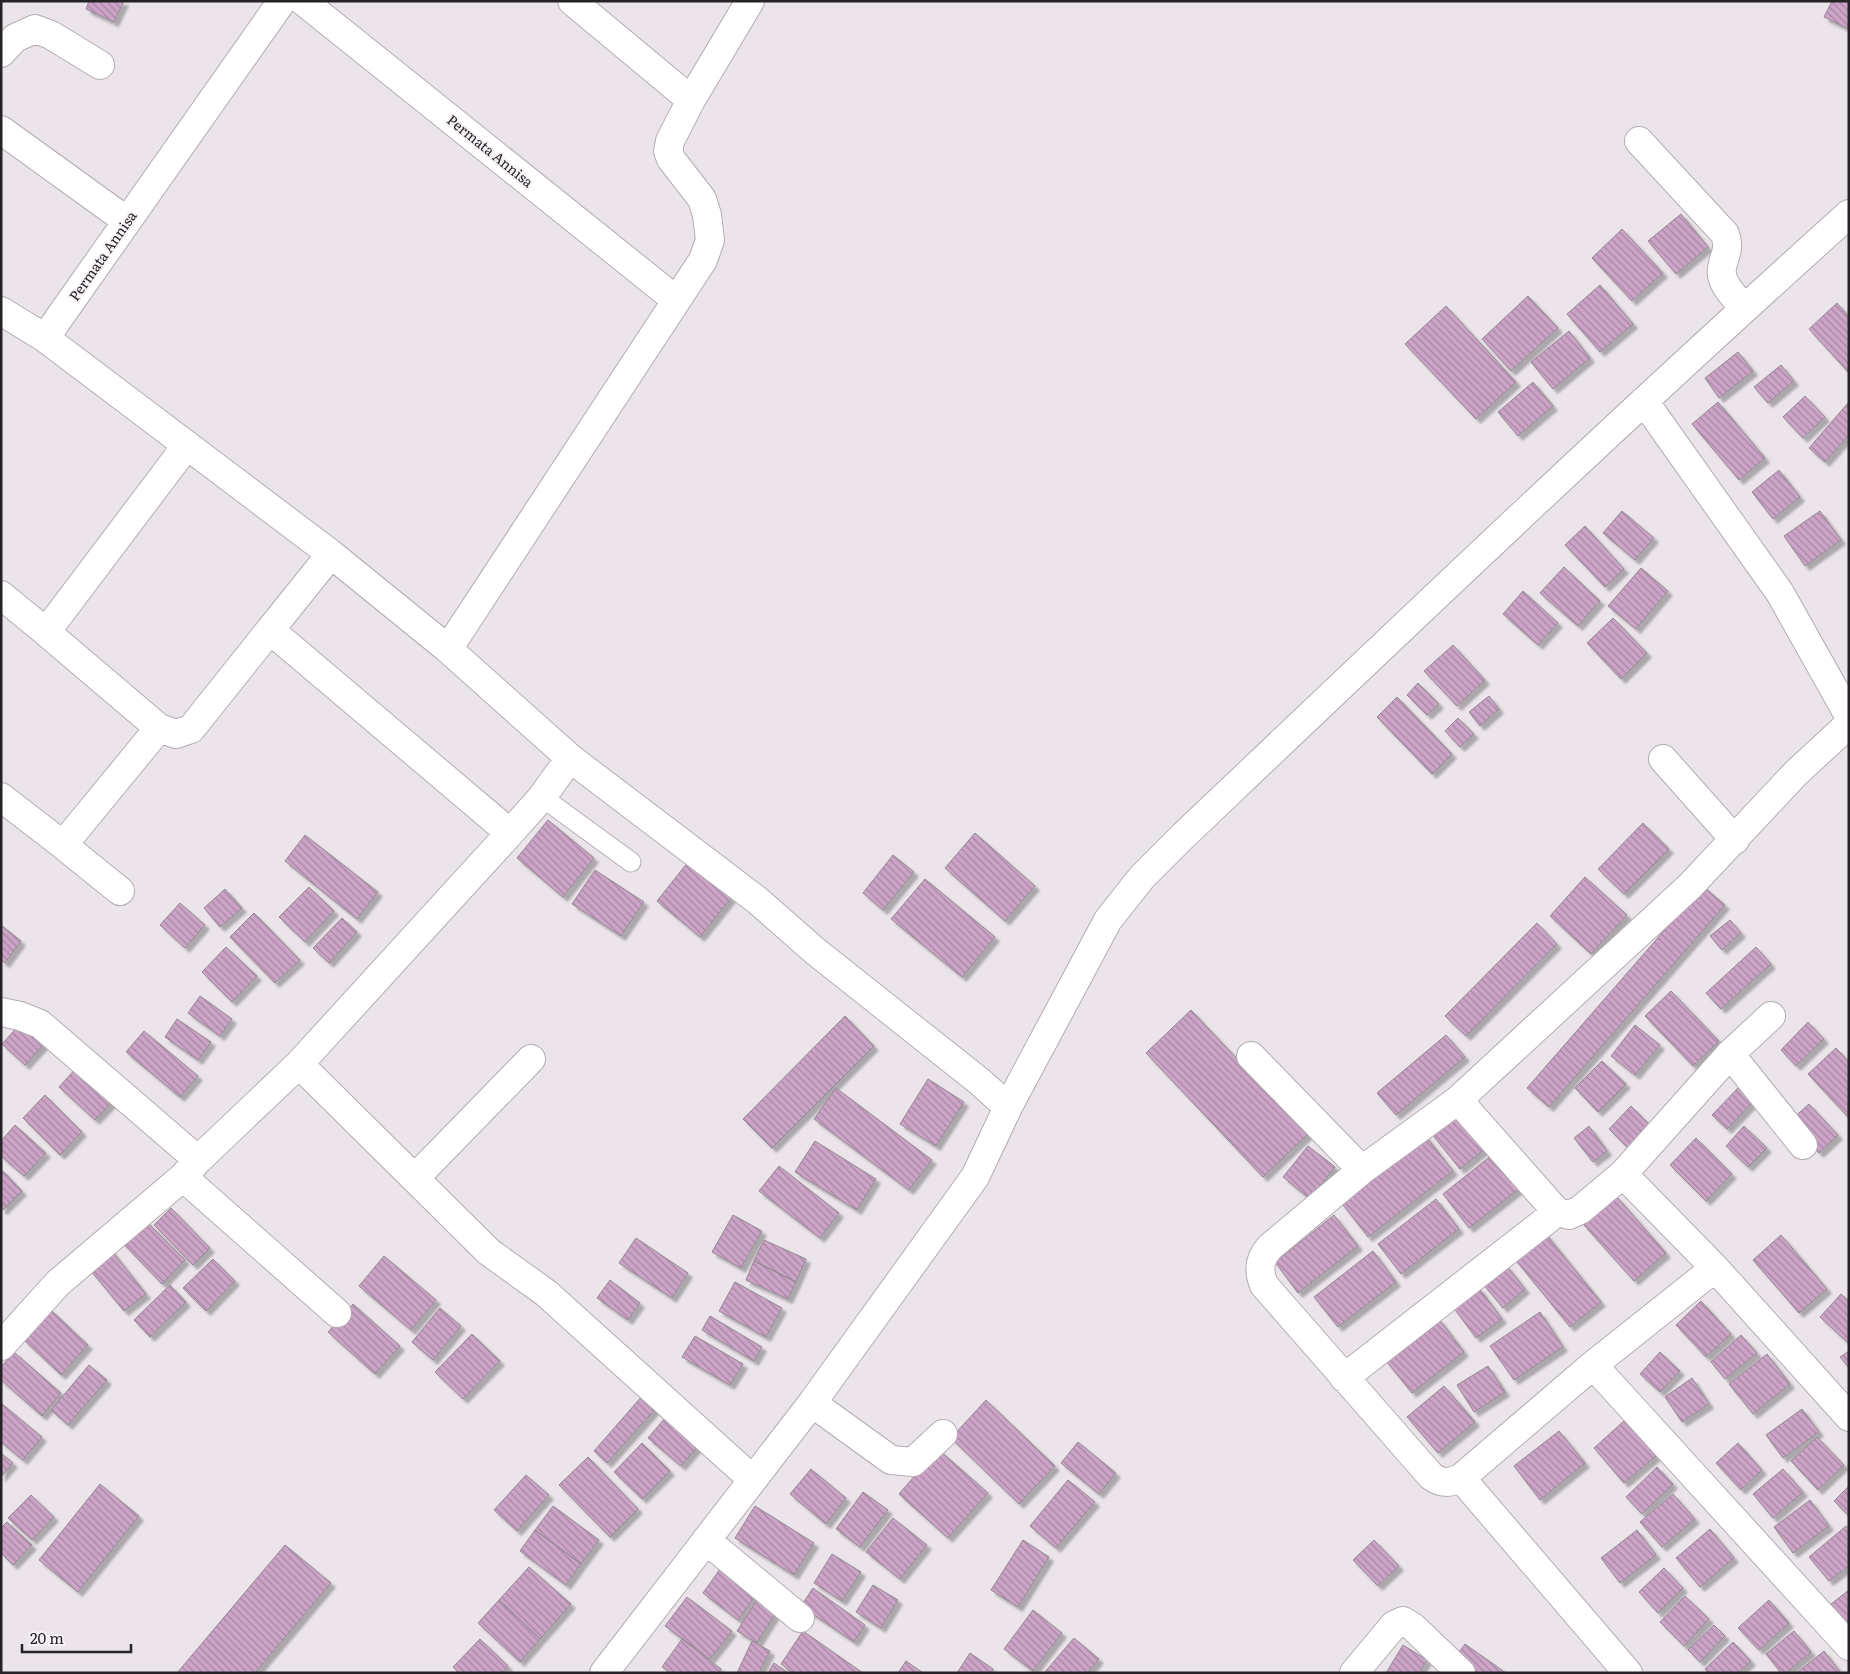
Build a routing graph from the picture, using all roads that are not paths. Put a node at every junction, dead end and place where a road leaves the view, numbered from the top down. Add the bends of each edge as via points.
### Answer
1 (282, 1) edge
2 (303, 1) edge
3 (572, 1) edge
4 (750, 1) edge
5 (1, 53) edge
6 (100, 65) dead end
7 (691, 100) junction
8 (1, 130) edge
9 (1639, 141) dead end
10 (1849, 214) edge
11 (128, 221) junction
12 (676, 300) junction
13 (1744, 308) junction
14 (1, 311) edge
15 (45, 338) junction
16 (1644, 401) junction
17 (187, 444) junction
18 (331, 554) junction
19 (1, 595) edge
20 (270, 630) junction
21 (46, 632) junction
22 (448, 649) junction
23 (1849, 716) edge
24 (1849, 724) edge
25 (159, 728) junction
26 (570, 758) junction
27 (1663, 759) dead end
28 (542, 797) junction
29 (1, 798) edge
30 (510, 833) junction
31 (1735, 840) junction
32 (62, 845) junction
33 (631, 862) dead end
34 (120, 891) dead end
35 (1, 1012) edge
36 (1771, 1016) dead end
37 (1730, 1054) junction
38 (1251, 1056) dead end
39 (531, 1059) dead end
40 (299, 1064) junction
41 (1458, 1100) junction
42 (1008, 1107) junction
43 (1803, 1145) dead end
44 (191, 1168) junction
45 (1362, 1170) junction
46 (1623, 1174) junction
47 (415, 1178) junction
48 (1557, 1212) junction
49 (1715, 1268) junction
50 (337, 1314) dead end
51 (1, 1346) edge
52 (1593, 1365) junction
53 (1344, 1378) junction
54 (812, 1403) junction
55 (1849, 1417) edge
56 (943, 1434) dead end
57 (1461, 1478) junction
58 (752, 1479) junction
59 (706, 1540) junction
60 (800, 1618) dead end
61 (1849, 1646) edge
62 (604, 1673) edge
63 (1354, 1673) edge
64 (1461, 1673) edge
65 (1628, 1673) edge

1 - 11 street, Permata Annisa
2 - 12 street, Permata Annisa
3 - 7 street
4 - 7 street
5 - 6 street via 15,38 35,29 51,35
7 - 12 street via 668,151 702,199 710,240 702,260
8 - 11 street
9 - 13 street via 1725,234 1728,246 1721,270 1724,283
10 - 13 street
11 - 15 street, Permata Annisa
12 - 22 street
13 - 16 street
14 - 15 street
15 - 17 street
16 - 23 street via 1780,593
16 - 42 street via 1142,877 1108,920
17 - 18 street
17 - 21 street
18 - 20 street
18 - 22 street
19 - 21 street
20 - 25 street via 191,729 176,734
20 - 30 street
21 - 25 street
22 - 26 street
24 - 31 street via 1796,773
25 - 32 street
26 - 28 street
26 - 42 street via 757,900
27 - 31 street
28 - 30 street
28 - 33 lane
29 - 32 street
30 - 40 street
31 - 41 street via 1690,886
32 - 34 street
35 - 44 street via 40,1024
36 - 37 street
37 - 43 street
37 - 46 street
38 - 45 street
39 - 47 street
40 - 44 street
40 - 47 street
41 - 45 street
41 - 48 street
42 - 54 street via 974,1177
44 - 50 street
44 - 51 street via 58,1283
45 - 53 street via 1270,1247 1260,1262 1264,1286
46 - 48 street via 1580,1210 1569,1215
46 - 49 street
47 - 58 street via 489,1252 546,1293
48 - 53 street
49 - 52 street
49 - 55 street
52 - 57 street
52 - 61 street
53 - 57 street via 1431,1476 1442,1482
54 - 56 street via 891,1460 913,1462
54 - 58 street
57 - 65 street
58 - 59 street
59 - 60 street
59 - 62 street
63 - 64 street via 1394,1625 1403,1621

